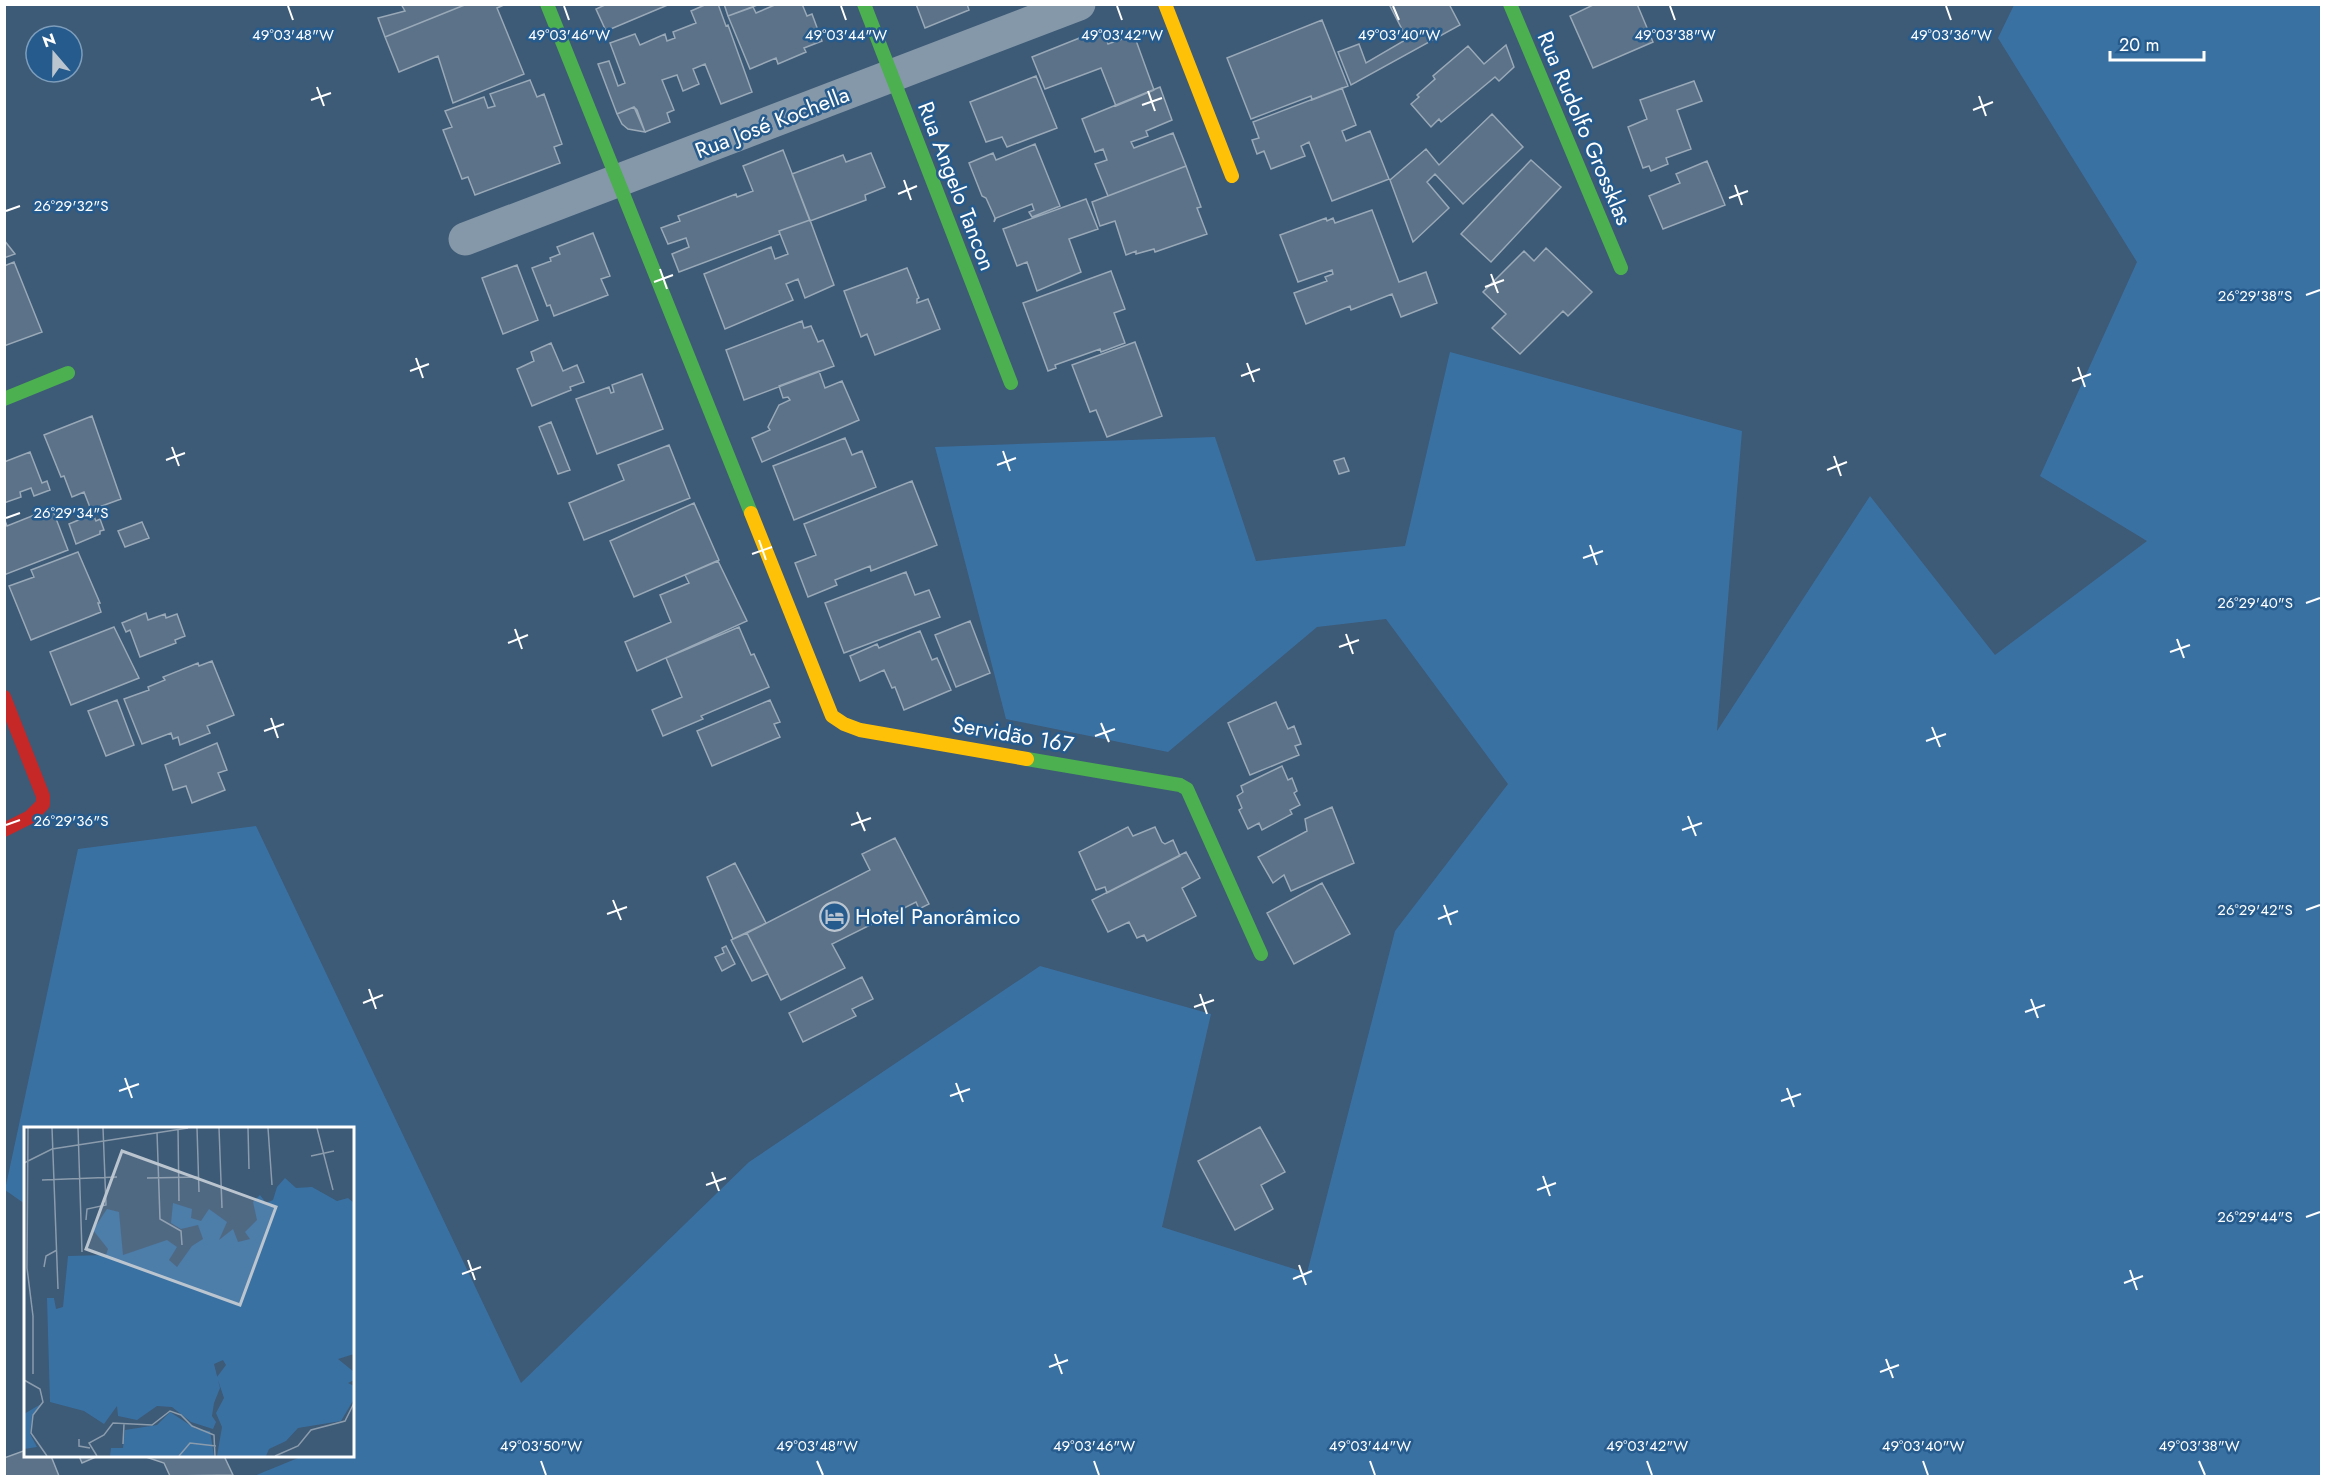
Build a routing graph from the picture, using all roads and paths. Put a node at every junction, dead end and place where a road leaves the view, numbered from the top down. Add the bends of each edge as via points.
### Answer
1 (547, 4) edge
2 (864, 4) edge
3 (1079, 4) edge
4 (1165, 4) edge
5 (1509, 4) edge
6 (892, 76) junction
7 (1232, 176) dead end
8 (617, 182) junction
9 (465, 239) dead end
10 (1621, 268) dead end
11 (68, 373) dead end
12 (1011, 383) dead end
13 (4, 399) edge
14 (4, 697) edge
15 (4, 830) edge
16 (1261, 954) dead end

1 - 8 street
2 - 6 street, Rua Angelo Tancon
3 - 6 street, Rua José Kochella
4 - 7 street
5 - 10 street, Rua Rudolfo Grossklas
6 - 8 street, Rua José Kochella
6 - 12 street, Rua Angelo Tancon
8 - 9 street, Rua José Kochella
8 - 16 street, Servidão 167 via 832,716 860,730 1180,785 1186,789
11 - 13 street
14 - 15 street via 44,796 43,804 30,817

